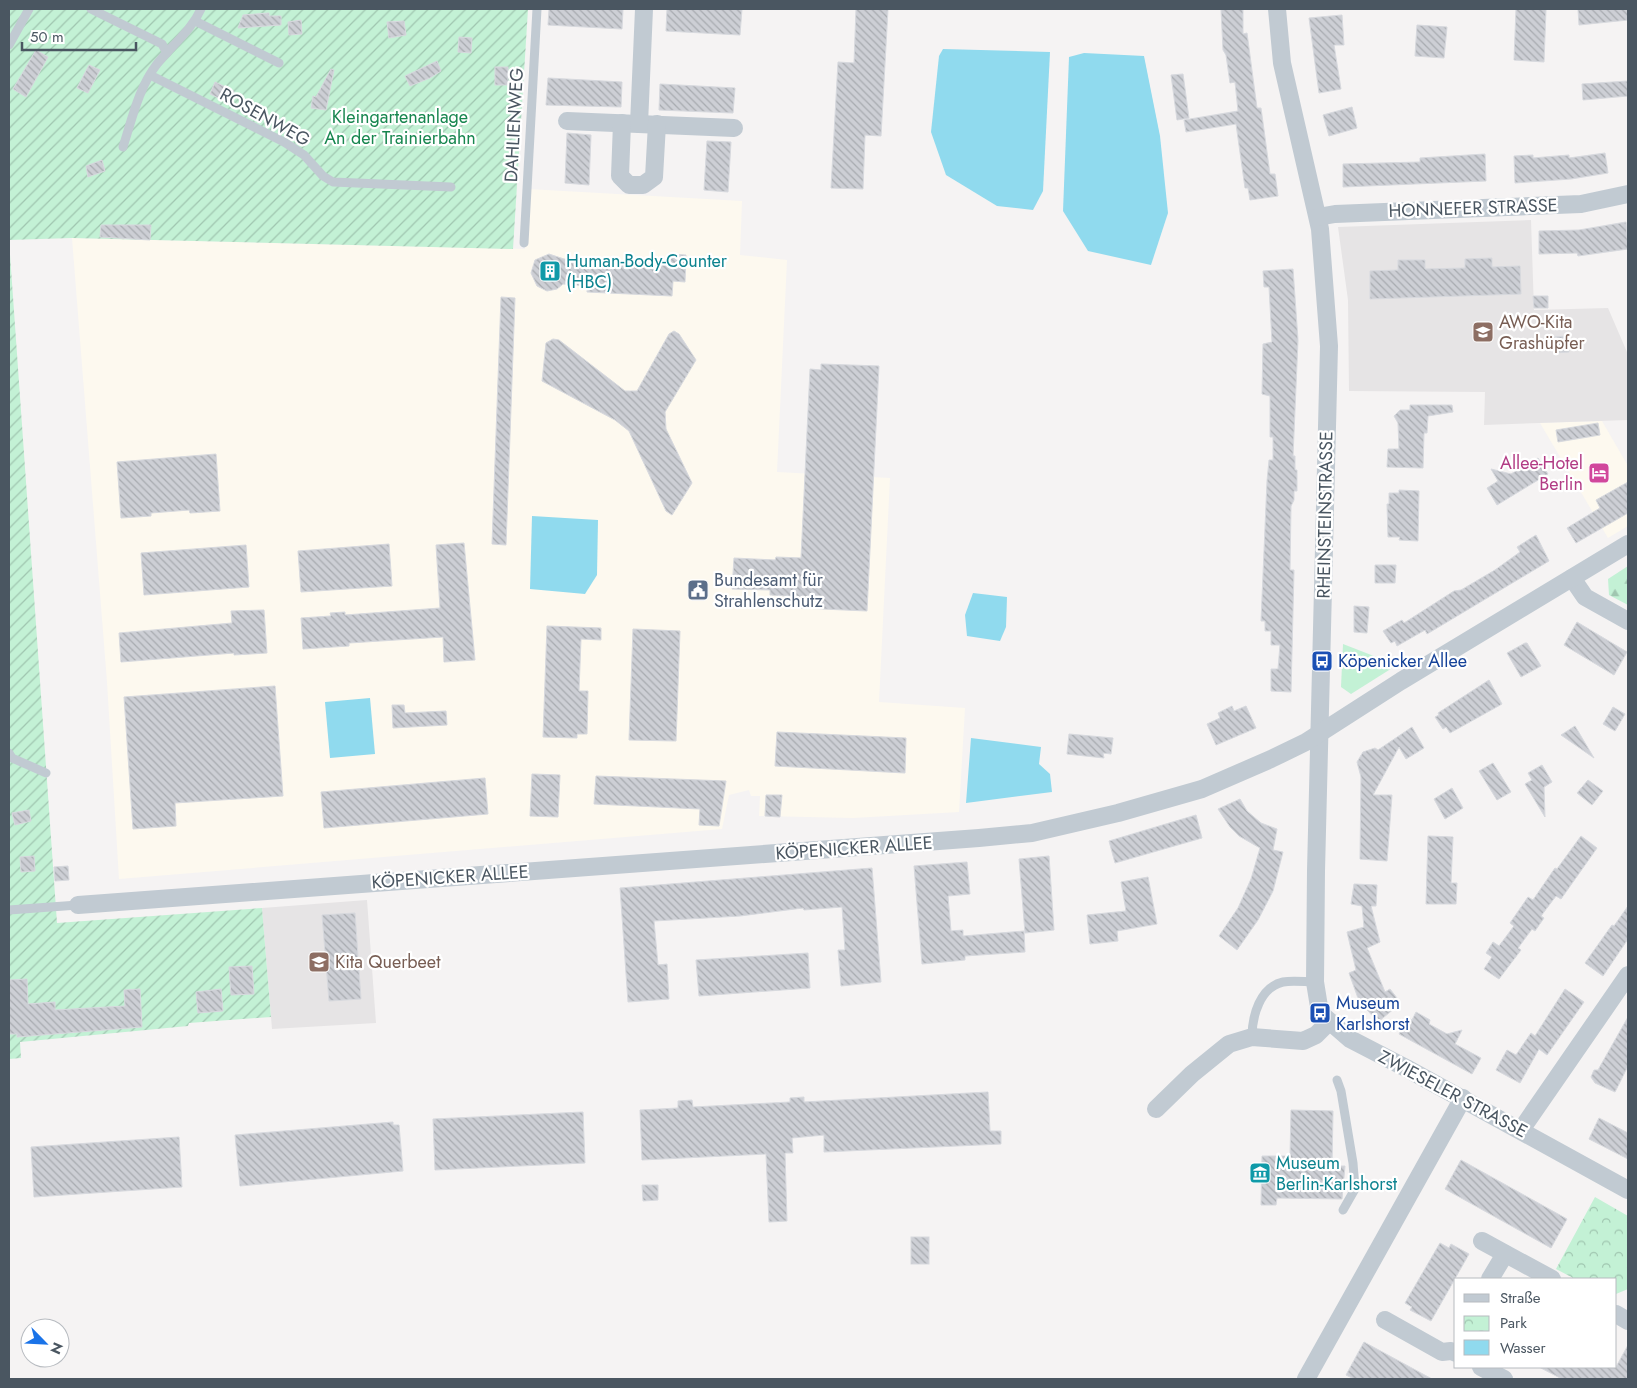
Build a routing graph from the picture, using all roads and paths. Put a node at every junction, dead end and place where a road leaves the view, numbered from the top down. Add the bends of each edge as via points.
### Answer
1 (29, 9) edge
2 (92, 9) edge
3 (201, 9) edge
4 (537, 9) edge
5 (644, 9) edge
6 (1277, 9) edge
7 (195, 21) junction
8 (9, 45) edge
9 (167, 53) junction
10 (279, 63) dead end
11 (150, 75) junction
12 (567, 121) dead end
13 (630, 123) junction
14 (657, 124) junction
15 (734, 128) dead end
16 (123, 147) dead end
17 (451, 187) dead end
18 (1628, 194) edge
19 (1318, 217) junction
20 (524, 243) dead end
21 (1628, 544) edge
22 (1572, 578) junction
23 (1628, 621) edge
24 (1320, 732) junction
25 (9, 753) edge
26 (46, 773) dead end
27 (78, 905) joint
28 (9, 910) edge
29 (1628, 975) edge
30 (1315, 982) junction
31 (1329, 1022) junction
32 (1252, 1037) junction
33 (1337, 1080) dead end
34 (1463, 1098) junction
35 (1156, 1109) dead end
36 (1521, 1130) junction
37 (1628, 1190) edge
38 (1343, 1210) dead end
39 (1482, 1241) dead end
40 (1505, 1254) junction
41 (1491, 1278) edge
42 (1550, 1278) edge
43 (1617, 1315) edge
44 (1384, 1320) dead end
45 (1628, 1321) edge
46 (1454, 1349) edge
47 (1306, 1379) edge

1 - 8 lane
2 - 9 lane via 162,44
3 - 7 lane
4 - 20 lane, DAHLIENWEG
5 - 13 street
6 - 19 street, RHEINSTEINSTRASSE via 1282,64
7 - 9 lane
7 - 10 lane
9 - 11 lane
11 - 16 lane
11 - 17 lane, ROSENWEG via 284,142 304,155 322,176 333,182
12 - 13 street
13 - 14 street
13 - 14 street via 620,176 629,185 643,185 654,177
14 - 15 street
18 - 19 street, HONNEFER STRASSE via 1581,204
19 - 24 street, RHEINSTEINSTRASSE via 1329,346
21 - 22 street, KÖPENICKER ALLEE
22 - 23 street via 1585,597
22 - 24 street, KÖPENICKER ALLEE
24 - 27 street, KÖPENICKER ALLEE via 1286,752 1202,789 1032,833
24 - 30 street, RHEINSTEINSTRASSE
25 - 26 lane via 12,758
27 - 28 lane, KÖPENICKER ALLEE
29 - 36 street
30 - 31 street, RHEINSTEINSTRASSE via 1320,1013
30 - 32 lane via 1282,982 1267,990 1252,1023
31 - 32 street via 1316,1035 1303,1040
31 - 34 street, ZWIESELER STRASSE via 1350,1039
32 - 35 street via 1229,1044
33 - 38 lane via 1354,1180 1354,1189
34 - 36 street, ZWIESELER STRASSE
34 - 47 street
36 - 37 street, ZWIESELER STRASSE
39 - 40 street
40 - 41 street
40 - 42 street
43 - 45 street
44 - 46 street via 1442,1352

